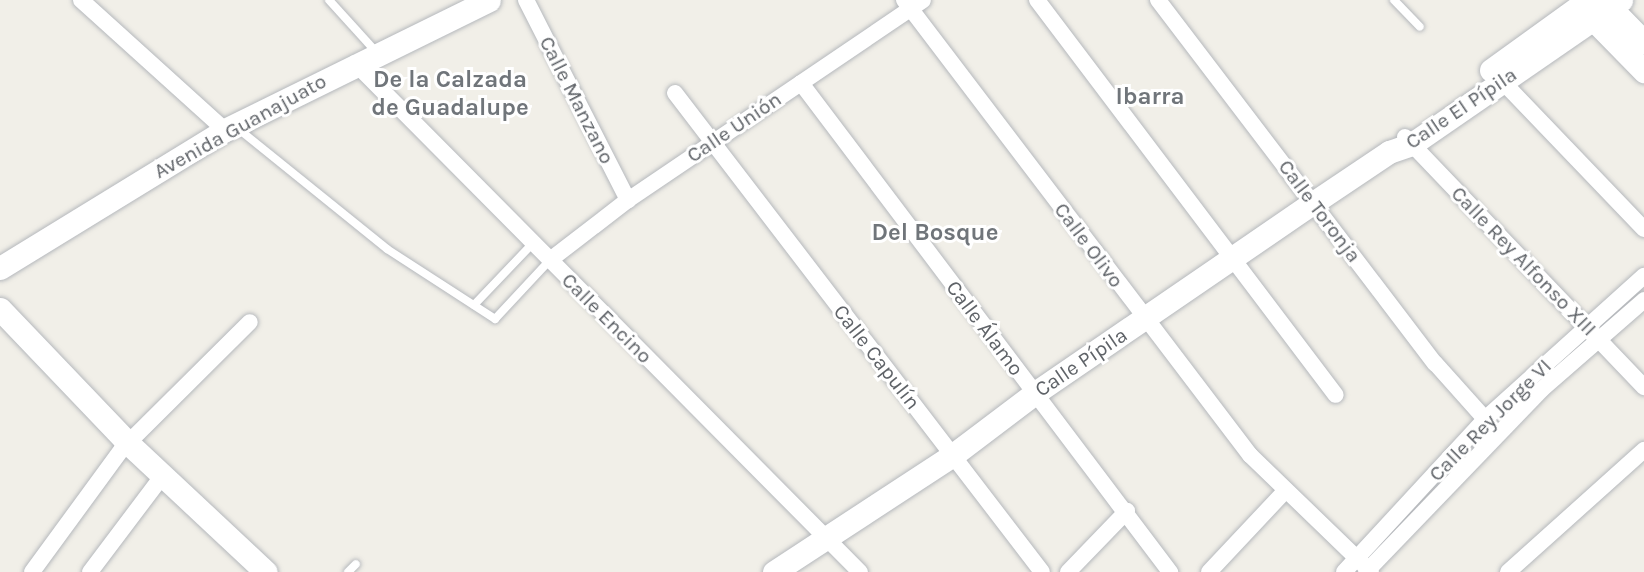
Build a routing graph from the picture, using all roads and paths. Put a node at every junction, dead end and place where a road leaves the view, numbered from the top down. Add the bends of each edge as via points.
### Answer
1 (81, 0) edge
2 (329, 0) edge
3 (489, 0) edge
4 (526, 0) edge
5 (1037, 0) edge
6 (1158, 0) edge
7 (1394, 0) edge
8 (912, 3) edge
9 (1596, 4) edge
10 (1420, 27) dead end
11 (1644, 42) edge
12 (377, 53) junction
13 (355, 63) junction
14 (1644, 71) edge
15 (1502, 81) junction
16 (801, 83) junction
17 (675, 93) dead end
18 (229, 128) junction
19 (711, 142) junction
20 (1401, 144) junction
21 (628, 200) junction
22 (1313, 203) junction
23 (1644, 229) edge
24 (533, 243) junction
25 (550, 260) junction
26 (1234, 261) junction
27 (0, 268) edge
28 (1644, 276) edge
29 (1644, 300) edge
30 (474, 305) junction
31 (0, 309) edge
32 (1144, 319) junction
33 (250, 322) dead end
34 (1587, 326) junction
35 (0, 331) edge
36 (1599, 338) junction
37 (1644, 387) edge
38 (1035, 393) junction
39 (1336, 395) dead end
40 (1485, 419) junction
41 (125, 447) junction
42 (1644, 450) edge
43 (953, 455) junction
44 (160, 479) junction
45 (1286, 490) junction
46 (1127, 511) junction
47 (825, 537) junction
48 (356, 564) dead end
49 (1366, 568) edge
50 (32, 572) edge
51 (90, 572) edge
52 (249, 572) edge
53 (266, 572) edge
54 (348, 572) edge
55 (774, 572) edge
56 (860, 572) edge
57 (1042, 572) edge
58 (1069, 572) edge
59 (1170, 572) edge
60 (1209, 572) edge
61 (1344, 572) edge
62 (1508, 572) edge

1 - 18 street
2 - 12 lane
3 - 12 street, Avenida Guanajuato
4 - 21 street, Calle Manzano
5 - 26 street
6 - 22 street, Calle Toronja
7 - 10 lane
8 - 16 street, Calle Unión
8 - 32 street, Calle Olivo
9 - 11 street
9 - 14 street
9 - 15 street, Calle El Pípila
9 - 20 street, Calle El Pípila
12 - 13 street, Avenida Guanajuato
13 - 18 street, Avenida Guanajuato
13 - 24 street, Calle Encino
15 - 20 street, Calle El Pípila
15 - 23 street
16 - 19 street, Calle Unión
16 - 38 street, Calle Álamo
17 - 19 street, Calle Capulín
18 - 27 street, Avenida Guanajuato
18 - 30 lane via 387,249
19 - 21 street, Calle Unión
19 - 43 street, Calle Capulín
20 - 22 street, Calle Pípila
20 - 34 street, Calle Rey Alfonso XIII
21 - 25 street, Calle Unión
22 - 26 street, Calle Pípila
22 - 40 street, Calle Toronja via 1435,363
24 - 25 street, Calle Encino
24 - 30 lane
25 - 30 lane via 495,319
25 - 47 street, Calle Encino
26 - 32 street, Calle Pípila
26 - 39 street
28 - 34 street, Calle Rey Jorge VI
29 - 36 street, Calle Rey Jorge VI
31 - 41 street
32 - 38 street, Calle Pípila
32 - 45 street, Calle Olivo via 1250,455
33 - 41 street
34 - 36 street, Calle Rey Alfonso XIII
34 - 40 street, Calle Rey Jorge VI
35 - 41 street
36 - 37 street, Calle Rey Alfonso XIII
36 - 49 street, Calle Rey Jorge VI via 1541,390
38 - 43 street, Calle Pípila
38 - 46 street, Calle Álamo
40 - 49 street, Calle Rey Jorge VI
41 - 44 street
41 - 50 street
42 - 62 street
43 - 47 street, Calle Pípila
43 - 57 street, Calle Capulín
44 - 51 street
44 - 52 street
44 - 53 street
45 - 49 street, Calle Olivo
45 - 60 street
46 - 58 street
46 - 59 street, Calle Álamo
47 - 55 street, Calle Pípila
47 - 56 street, Calle Encino
48 - 54 lane
49 - 61 street, Calle Rey Jorge VI

